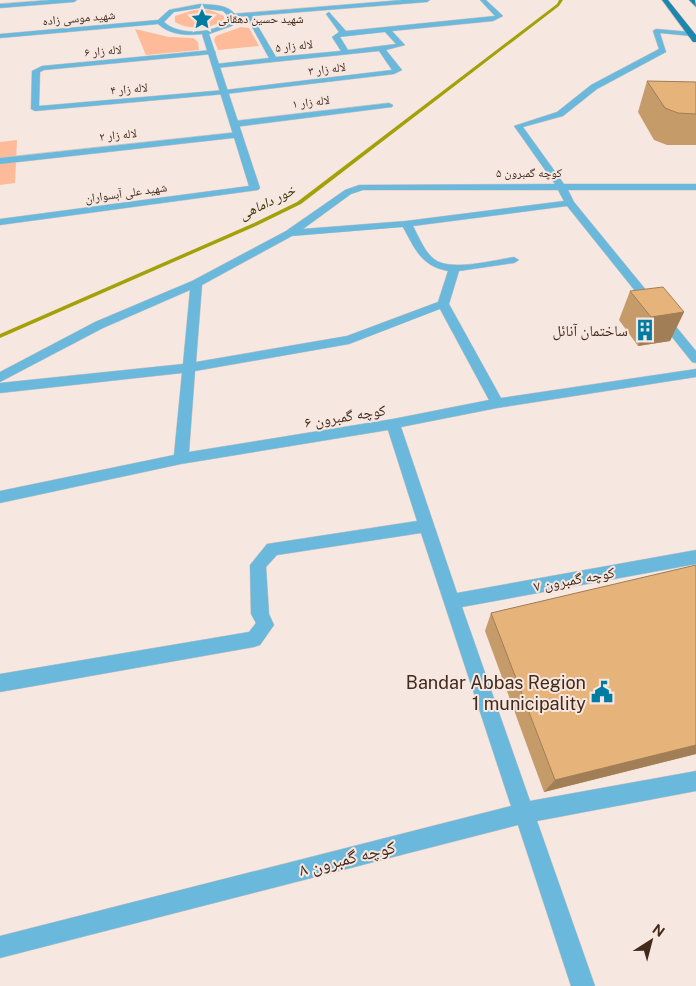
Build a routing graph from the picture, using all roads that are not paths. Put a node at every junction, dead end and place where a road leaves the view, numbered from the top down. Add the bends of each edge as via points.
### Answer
1 (74, 0) edge
2 (427, 0) edge
3 (665, 0) edge
4 (692, 0) edge
5 (484, 1) dead end
6 (193, 3) edge
7 (696, 5) edge
8 (0, 6) edge
9 (248, 14) junction
10 (329, 14) dead end
11 (234, 15) junction
12 (160, 22) junction
13 (386, 29) junction
14 (205, 32) junction
15 (344, 34) junction
16 (0, 36) edge
17 (694, 37) edge
18 (378, 49) junction
19 (212, 52) junction
20 (346, 52) junction
21 (274, 60) junction
22 (216, 66) junction
23 (224, 92) junction
24 (389, 105) dead end
25 (35, 109) joint
26 (235, 124) junction
27 (238, 135) junction
28 (0, 161) edge
29 (560, 186) junction
30 (696, 187) edge
31 (570, 203) junction
32 (0, 222) edge
33 (406, 224) junction
34 (290, 233) junction
35 (514, 260) dead end
36 (454, 268) junction
37 (196, 283) junction
38 (443, 304) junction
39 (696, 359) edge
40 (187, 368) junction
41 (696, 372) edge
42 (0, 378) edge
43 (0, 388) edge
44 (497, 403) junction
45 (394, 424) junction
46 (181, 459) junction
47 (0, 497) edge
48 (426, 526) junction
49 (696, 557) edge
50 (452, 601) junction
51 (0, 683) edge
52 (696, 781) edge
53 (523, 813) junction
54 (0, 946) edge
55 (583, 986) edge

1 - 8 street
2 - 9 street
3 - 17 main road
4 - 7 main road
5 - 13 street via 500,16
6 - 11 street via 222,8
6 - 12 street via 167,13
9 - 11 street
9 - 21 street
10 - 15 street
11 - 14 street via 233,23
12 - 14 street via 169,30
12 - 16 street, شهید موسی زاده
13 - 15 street
13 - 18 street, لاله زار ۵ via 401,45
14 - 19 street
15 - 20 street via 336,37
17 - 29 street via 656,31 663,50 594,87 560,114 518,126
18 - 20 street, لاله زار ۵
18 - 23 street, لاله زار ۳ via 397,71
19 - 22 street
19 - 25 street, لاله زار ۶ via 42,68 36,71
20 - 21 street, لاله زار ۵
21 - 22 street, لاله زار ۵
22 - 23 street
23 - 25 street, لاله زار ۴
23 - 26 street
24 - 26 street, لاله زار ۱
26 - 27 street
27 - 28 street, لاله زار ۲
27 - 32 street, شهید علی آبسواران via 255,188
29 - 30 street, کوچه گمبرون ۵
29 - 31 street
29 - 34 street, کوچه گمبرون ۵ via 362,187 348,192
31 - 33 street
31 - 39 street
33 - 34 street
33 - 36 street via 431,262
34 - 37 street
35 - 36 street
36 - 38 street
37 - 40 street
37 - 42 street via 99,324
38 - 40 street via 349,340
38 - 44 street
40 - 43 street
40 - 46 street
41 - 44 street, کوچه گمبرون ۶
44 - 45 street, کوچه گمبرون ۶
45 - 46 street, کوچه گمبرون ۶
45 - 48 street
46 - 47 street, کوچه گمبرون ۶
48 - 50 street
48 - 51 street via 273,550 258,565 260,614 265,625 254,639
49 - 50 street, کوچه گمبرون ۷
50 - 53 street
52 - 53 street, کوچه گمبرون ۸
53 - 54 street, کوچه گمبرون ۸
53 - 55 street

